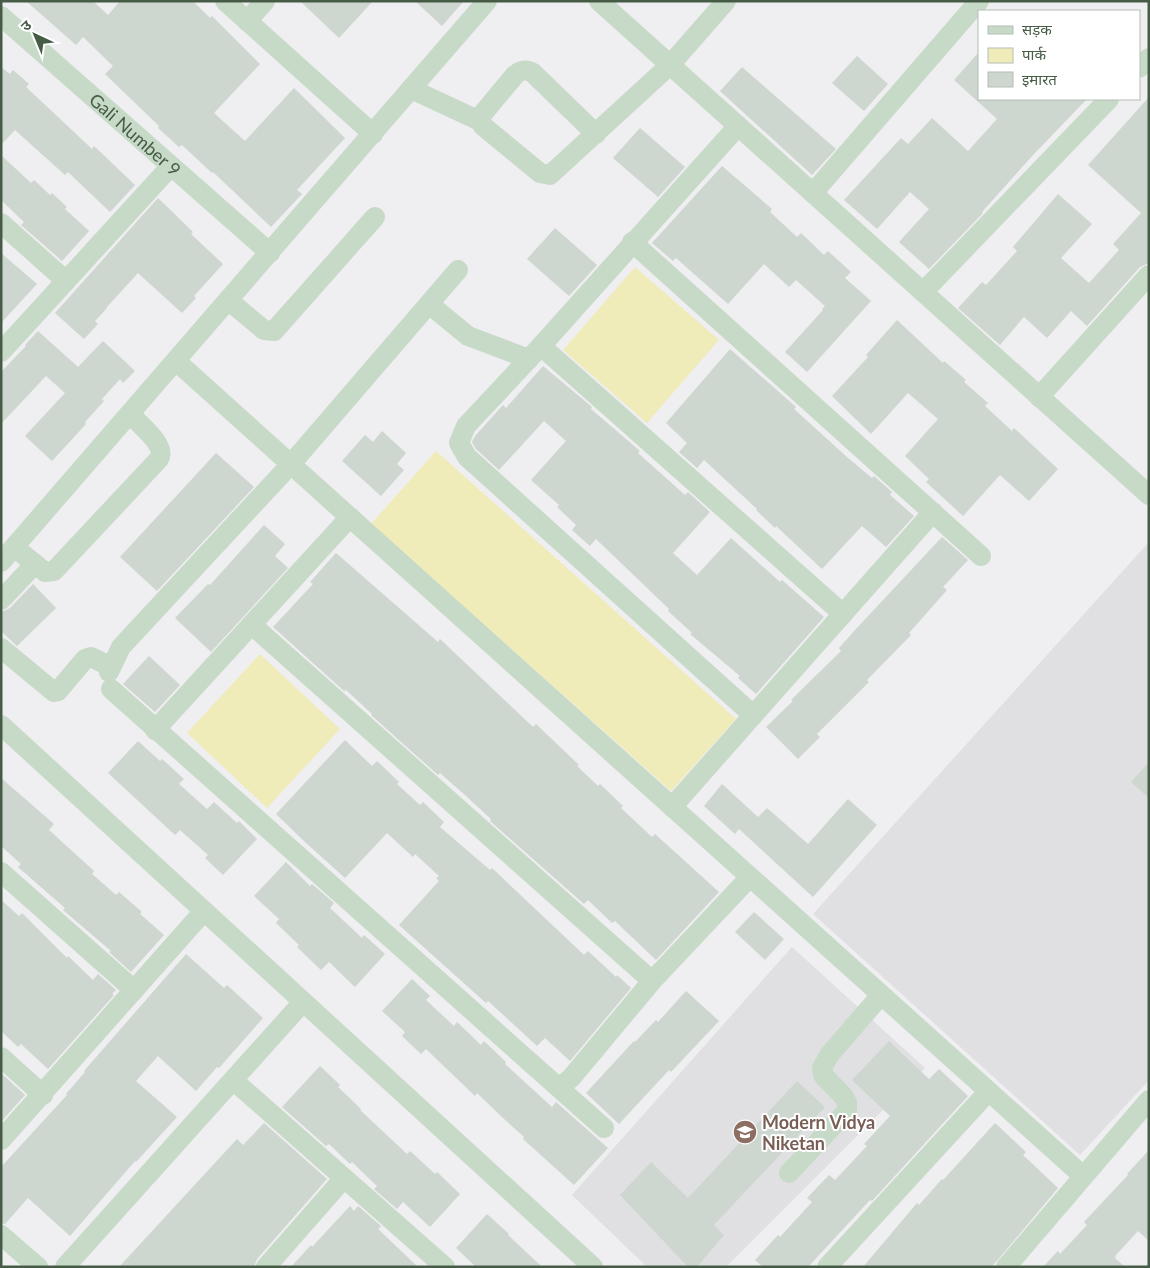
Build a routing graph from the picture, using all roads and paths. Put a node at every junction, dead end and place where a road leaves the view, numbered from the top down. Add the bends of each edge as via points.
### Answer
1 (225, 1) edge
2 (264, 1) edge
3 (488, 1) edge
4 (726, 1) edge
5 (979, 1) edge
6 (613, 6) edge
7 (1, 16) edge
8 (247, 21) junction
9 (1149, 58) edge
10 (670, 65) junction
11 (1140, 67) edge
12 (411, 89) junction
13 (1108, 100) edge
14 (480, 121) junction
15 (738, 126) junction
16 (373, 134) junction
17 (596, 134) junction
18 (171, 166) junction
19 (813, 193) junction
20 (375, 217) dead end
21 (1, 223) edge
22 (632, 242) junction
23 (270, 253) junction
24 (458, 270) dead end
25 (1148, 278) edge
26 (66, 281) junction
27 (922, 292) junction
28 (228, 300) junction
29 (429, 304) junction
30 (1, 352) edge
31 (535, 352) junction
32 (176, 361) junction
33 (1039, 397) junction
34 (130, 414) junction
35 (291, 464) junction
36 (1149, 495) edge
37 (933, 512) junction
38 (350, 517) junction
39 (8, 555) edge
40 (981, 556) dead end
41 (35, 564) junction
42 (1, 600) edge
43 (843, 614) junction
44 (252, 625) junction
45 (1, 648) edge
46 (110, 676) junction
47 (753, 715) junction
48 (1, 725) edge
49 (155, 730) junction
50 (672, 807) junction
51 (1, 872) edge
52 (750, 877) junction
53 (204, 910) junction
54 (652, 981) junction
55 (134, 990) junction
56 (881, 995) junction
57 (303, 1002) junction
58 (1, 1057) edge
59 (233, 1080) junction
60 (556, 1085) junction
61 (988, 1092) junction
62 (42, 1095) junction
63 (1149, 1100) edge
64 (604, 1128) dead end
65 (1, 1140) edge
66 (789, 1173) dead end
67 (1083, 1176) junction
68 (344, 1178) junction
69 (1, 1235) edge
70 (38, 1267) edge
71 (65, 1267) edge
72 (266, 1267) edge
73 (445, 1267) edge
74 (593, 1267) edge
75 (827, 1267) edge
76 (1006, 1267) edge

1 - 8 street
2 - 8 street
3 - 12 street
4 - 10 street
5 - 19 street
6 - 10 street
7 - 18 street, Gali Number 9
8 - 16 street
9 - 11 street
10 - 15 street
10 - 17 street
12 - 14 street
12 - 16 street
13 - 27 street
14 - 17 street via 482,126 545,175 553,173
14 - 17 street via 482,113 515,75 526,70
15 - 19 street
15 - 22 street
16 - 23 street
18 - 23 street, Gali Number 9
18 - 26 street
19 - 27 street
20 - 28 street via 274,331 264,330
21 - 26 street
22 - 31 street
22 - 37 street
23 - 28 street
24 - 29 street
25 - 33 street
26 - 30 street
27 - 33 street
28 - 32 street
29 - 31 street via 468,336
29 - 35 street
31 - 43 street
31 - 47 street via 466,426 459,443 462,450
32 - 34 street
32 - 35 street
33 - 36 street
34 - 39 street
34 - 41 street via 156,440 161,449 159,459 54,571 45,572
35 - 38 street
35 - 46 street via 121,647
37 - 40 street
37 - 43 street
38 - 44 street
38 - 50 street
39 - 41 street
41 - 42 street
43 - 47 street
44 - 49 street
44 - 54 street
45 - 46 street via 54,692 85,659 91,657
46 - 49 street
47 - 50 street
48 - 53 street
49 - 60 street
50 - 52 street
51 - 55 street
52 - 54 street
52 - 56 street
53 - 55 street
53 - 57 street
54 - 60 street via 571,1078
55 - 62 street
56 - 61 street
56 - 66 street via 830,1054 822,1068 823,1075 844,1096 847,1111
57 - 59 street
57 - 74 street
58 - 62 street
59 - 68 street
59 - 71 street
60 - 64 street
61 - 67 street
61 - 75 street
62 - 65 street
63 - 67 street
67 - 76 street
68 - 72 street
68 - 73 street
69 - 70 street

